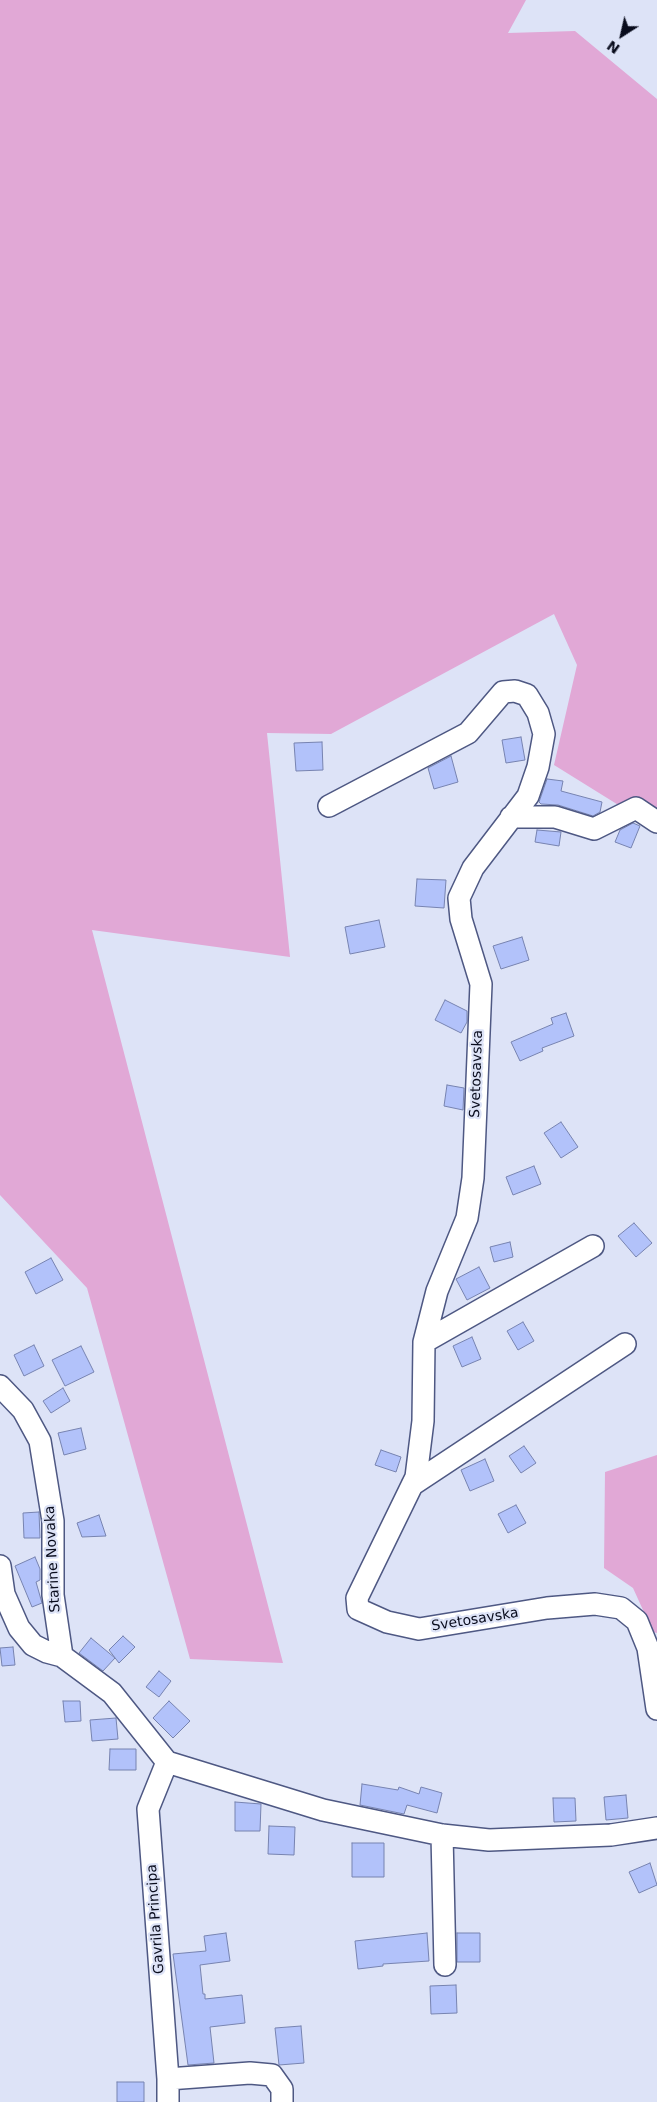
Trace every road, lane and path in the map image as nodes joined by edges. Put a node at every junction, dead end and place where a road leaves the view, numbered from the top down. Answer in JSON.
{"nodes":[{"id":1,"x":329,"y":806,"type":"dead end"},
{"id":2,"x":511,"y":817,"type":"junction"},
{"id":3,"x":657,"y":822,"type":"edge"},
{"id":4,"x":593,"y":1246,"type":"dead end"},
{"id":5,"x":424,"y":1342,"type":"junction"},
{"id":6,"x":625,"y":1344,"type":"dead end"},
{"id":7,"x":0,"y":1386,"type":"edge"},
{"id":8,"x":412,"y":1485,"type":"junction"},
{"id":9,"x":0,"y":1566,"type":"edge"},
{"id":10,"x":62,"y":1656,"type":"junction"},
{"id":11,"x":657,"y":1709,"type":"edge"},
{"id":12,"x":167,"y":1762,"type":"junction"},
{"id":13,"x":657,"y":1828,"type":"edge"},
{"id":14,"x":442,"y":1836,"type":"junction"},
{"id":15,"x":445,"y":1965,"type":"dead end"},
{"id":16,"x":168,"y":2079,"type":"junction"},
{"id":17,"x":168,"y":2102,"type":"edge"},
{"id":18,"x":282,"y":2102,"type":"edge"}],
"edges":[{"from":1,"to":2,"type":"street","name":"Svetosavska"},
{"from":2,"to":3,"type":"street"},
{"from":2,"to":5,"type":"street","name":"Svetosavska"},
{"from":4,"to":5,"type":"street"},
{"from":5,"to":8,"type":"street","name":"Svetosavska"},
{"from":6,"to":8,"type":"street"},
{"from":7,"to":10,"type":"street","name":"Starine Novaka"},
{"from":8,"to":11,"type":"street","name":"Svetosavska"},
{"from":9,"to":10,"type":"street"},
{"from":10,"to":12,"type":"street"},
{"from":12,"to":14,"type":"street"},
{"from":12,"to":16,"type":"street","name":"Gavrila Principa"},
{"from":13,"to":14,"type":"street"},
{"from":14,"to":15,"type":"street"},
{"from":16,"to":17,"type":"street","name":"Gavrila Principa"},
{"from":16,"to":18,"type":"street"}]}
